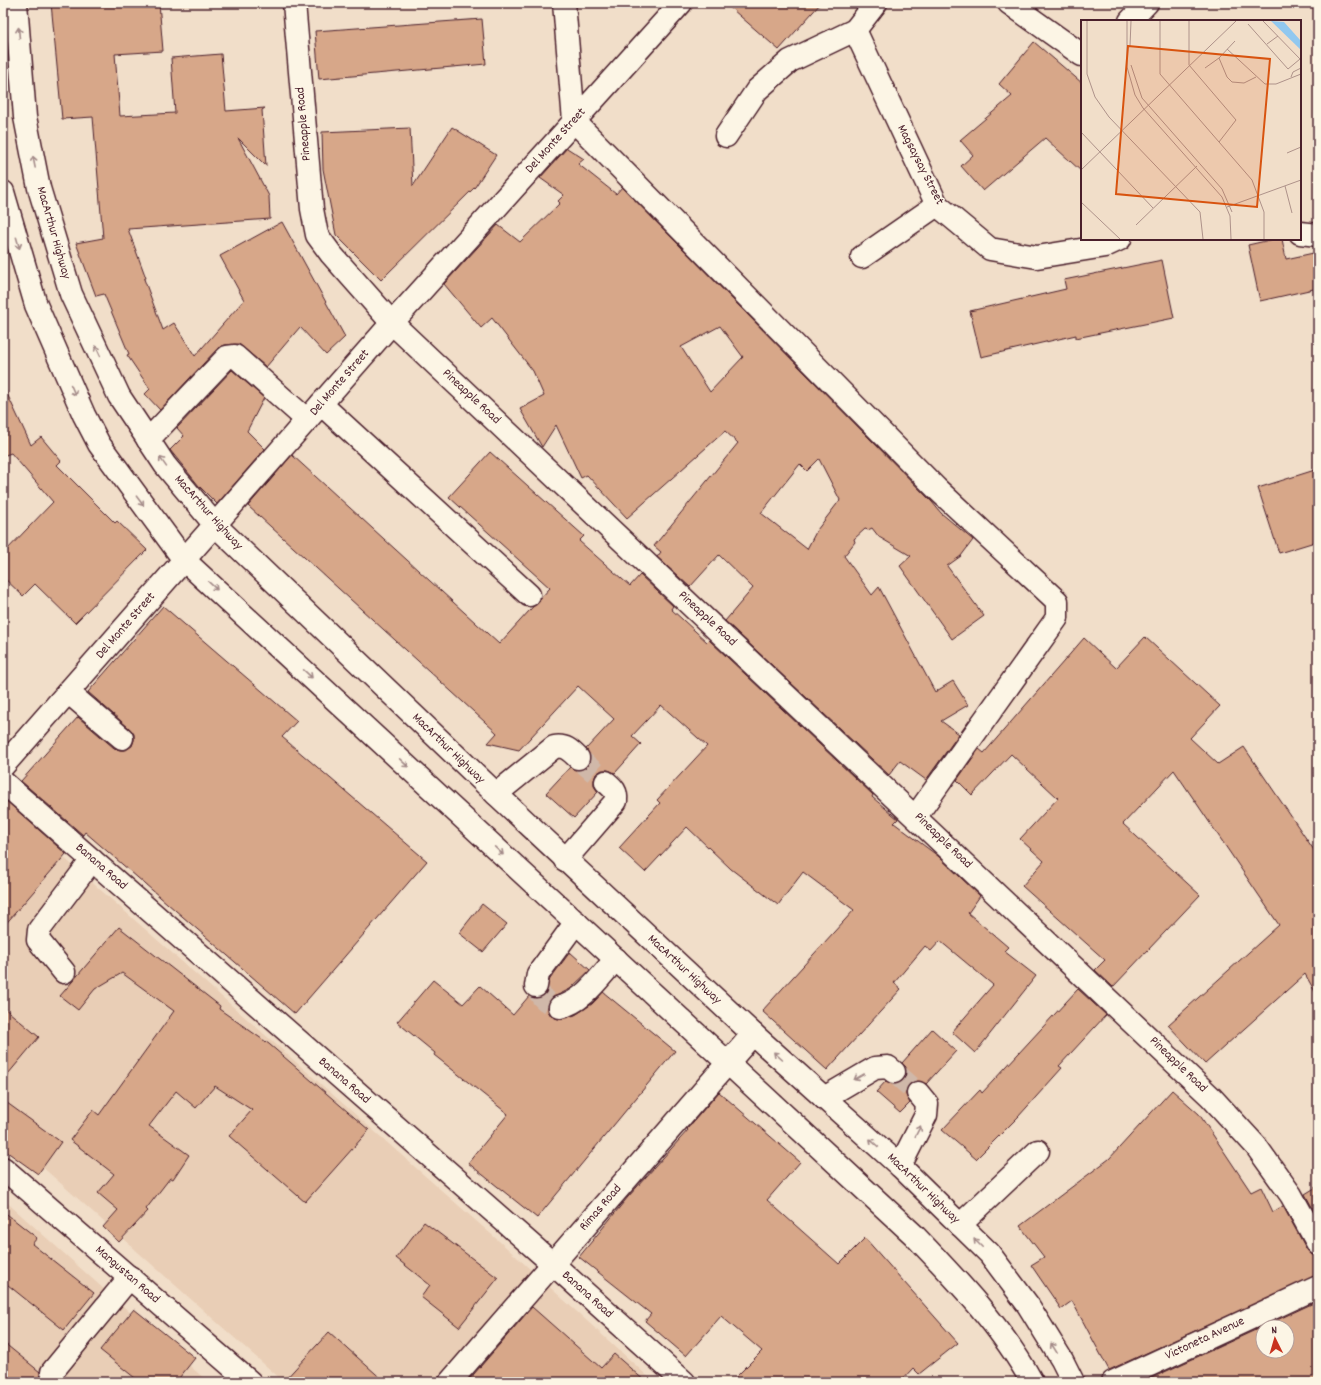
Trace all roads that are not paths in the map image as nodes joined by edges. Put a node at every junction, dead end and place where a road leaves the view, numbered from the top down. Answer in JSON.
{"nodes":[{"id":1,"x":16,"y":3,"type":"edge"},
{"id":2,"x":294,"y":3,"type":"edge"},
{"id":3,"x":564,"y":3,"type":"edge"},
{"id":4,"x":681,"y":3,"type":"edge"},
{"id":5,"x":876,"y":3,"type":"edge"},
{"id":6,"x":1009,"y":3,"type":"edge"},
{"id":7,"x":1147,"y":3,"type":"edge"},
{"id":8,"x":1131,"y":20,"type":"edge"},
{"id":9,"x":854,"y":30,"type":"junction"},
{"id":10,"x":1081,"y":54,"type":"edge"},
{"id":11,"x":574,"y":121,"type":"junction"},
{"id":12,"x":726,"y":136,"type":"dead end"},
{"id":13,"x":3,"y":192,"type":"edge"},
{"id":14,"x":937,"y":205,"type":"junction"},
{"id":15,"x":1301,"y":233,"type":"edge"},
{"id":16,"x":1318,"y":235,"type":"edge"},
{"id":17,"x":1118,"y":240,"type":"edge"},
{"id":18,"x":862,"y":257,"type":"dead end"},
{"id":19,"x":392,"y":323,"type":"junction"},
{"id":20,"x":321,"y":404,"type":"junction"},
{"id":21,"x":307,"y":420,"type":"junction"},
{"id":22,"x":148,"y":440,"type":"junction"},
{"id":23,"x":215,"y":525,"type":"junction"},
{"id":24,"x":184,"y":560,"type":"junction"},
{"id":25,"x":529,"y":596,"type":"dead end"},
{"id":26,"x":68,"y":692,"type":"junction"},
{"id":27,"x":122,"y":738,"type":"dead end"},
{"id":28,"x":578,"y":758,"type":"tunnel mouth"},
{"id":29,"x":3,"y":766,"type":"edge"},
{"id":30,"x":3,"y":782,"type":"edge"},
{"id":31,"x":606,"y":782,"type":"tunnel mouth"},
{"id":32,"x":496,"y":794,"type":"junction"},
{"id":33,"x":916,"y":816,"type":"junction"},
{"id":34,"x":92,"y":860,"type":"junction"},
{"id":35,"x":565,"y":860,"type":"junction"},
{"id":36,"x":576,"y":922,"type":"junction"},
{"id":37,"x":616,"y":959,"type":"junction"},
{"id":38,"x":64,"y":972,"type":"dead end"},
{"id":39,"x":536,"y":986,"type":"dead end"},
{"id":40,"x":560,"y":1007,"type":"dead end"},
{"id":41,"x":753,"y":1034,"type":"junction"},
{"id":42,"x":728,"y":1063,"type":"junction"},
{"id":43,"x":894,"y":1072,"type":"tunnel mouth"},
{"id":44,"x":918,"y":1093,"type":"tunnel mouth"},
{"id":45,"x":824,"y":1098,"type":"junction"},
{"id":46,"x":1038,"y":1151,"type":"dead end"},
{"id":47,"x":900,"y":1166,"type":"junction"},
{"id":48,"x":3,"y":1168,"type":"edge"},
{"id":49,"x":960,"y":1225,"type":"junction"},
{"id":50,"x":1318,"y":1244,"type":"edge"},
{"id":51,"x":553,"y":1264,"type":"junction"},
{"id":52,"x":130,"y":1278,"type":"junction"},
{"id":53,"x":1318,"y":1286,"type":"edge"},
{"id":54,"x":52,"y":1372,"type":"dead end"},
{"id":55,"x":250,"y":1382,"type":"edge"},
{"id":56,"x":450,"y":1382,"type":"edge"},
{"id":57,"x":684,"y":1382,"type":"edge"},
{"id":58,"x":1032,"y":1382,"type":"edge"},
{"id":59,"x":1073,"y":1382,"type":"edge"},
{"id":60,"x":1113,"y":1382,"type":"edge"}],
"edges":[{"from":22,"to":1,"type":"main road","name":"MacArthur Highway","one_way":true},
{"from":2,"to":19,"type":"main road","name":"Pineapple Road"},
{"from":3,"to":11,"type":"main road"},
{"from":4,"to":11,"type":"main road","name":"Del Monte Street"},
{"from":5,"to":9,"type":"main road"},
{"from":6,"to":10,"type":"main road"},
{"from":7,"to":8,"type":"main road"},
{"from":9,"to":12,"type":"main road"},
{"from":9,"to":14,"type":"main road","name":"Magsaysay Street"},
{"from":11,"to":19,"type":"main road","name":"Del Monte Street"},
{"from":11,"to":33,"type":"main road"},
{"from":13,"to":24,"type":"main road","one_way":true},
{"from":14,"to":17,"type":"main road","name":"Magsaysay Street"},
{"from":14,"to":18,"type":"main road"},
{"from":15,"to":16,"type":"main road"},
{"from":19,"to":20,"type":"main road","name":"Del Monte Street"},
{"from":19,"to":33,"type":"main road","name":"Pineapple Road"},
{"from":20,"to":21,"type":"main road","name":"Del Monte Street"},
{"from":20,"to":25,"type":"main road"},
{"from":21,"to":22,"type":"main road"},
{"from":21,"to":23,"type":"main road","name":"Del Monte Street"},
{"from":23,"to":22,"type":"main road","name":"MacArthur Highway","one_way":true},
{"from":23,"to":24,"type":"main road","name":"Del Monte Street"},
{"from":23,"to":32,"type":"main road","name":"MacArthur Highway"},
{"from":24,"to":26,"type":"main road","name":"Del Monte Street"},
{"from":24,"to":36,"type":"main road","one_way":true},
{"from":26,"to":27,"type":"main road"},
{"from":26,"to":29,"type":"main road","name":"Del Monte Street"},
{"from":28,"to":32,"type":"main road"},
{"from":30,"to":34,"type":"main road","name":"Banana Road"},
{"from":31,"to":35,"type":"main road"},
{"from":32,"to":35,"type":"main road","name":"MacArthur Highway"},
{"from":33,"to":50,"type":"main road","name":"Pineapple Road"},
{"from":34,"to":38,"type":"main road"},
{"from":34,"to":51,"type":"main road","name":"Banana Road"},
{"from":35,"to":41,"type":"main road","name":"MacArthur Highway"},
{"from":36,"to":37,"type":"main road"},
{"from":36,"to":39,"type":"main road"},
{"from":37,"to":40,"type":"main road"},
{"from":37,"to":42,"type":"main road"},
{"from":41,"to":42,"type":"main road","name":"Rimas Road"},
{"from":45,"to":41,"type":"main road","name":"MacArthur Highway","one_way":true},
{"from":42,"to":51,"type":"main road","name":"Rimas Road"},
{"from":42,"to":58,"type":"main road"},
{"from":43,"to":45,"type":"main road","one_way":true},
{"from":47,"to":44,"type":"main road","one_way":true},
{"from":47,"to":45,"type":"main road","name":"MacArthur Highway","one_way":true},
{"from":46,"to":49,"type":"main road"},
{"from":47,"to":49,"type":"main road","name":"MacArthur Highway"},
{"from":48,"to":52,"type":"main road","name":"Mangustan Road"},
{"from":59,"to":49,"type":"main road","name":"MacArthur Highway","one_way":true},
{"from":51,"to":56,"type":"main road","name":"Rimas Road"},
{"from":51,"to":57,"type":"main road","name":"Banana Road"},
{"from":52,"to":54,"type":"main road"},
{"from":52,"to":55,"type":"main road","name":"Mangustan Road"},
{"from":53,"to":60,"type":"main road","name":"Victoneta Avenue"}]}
